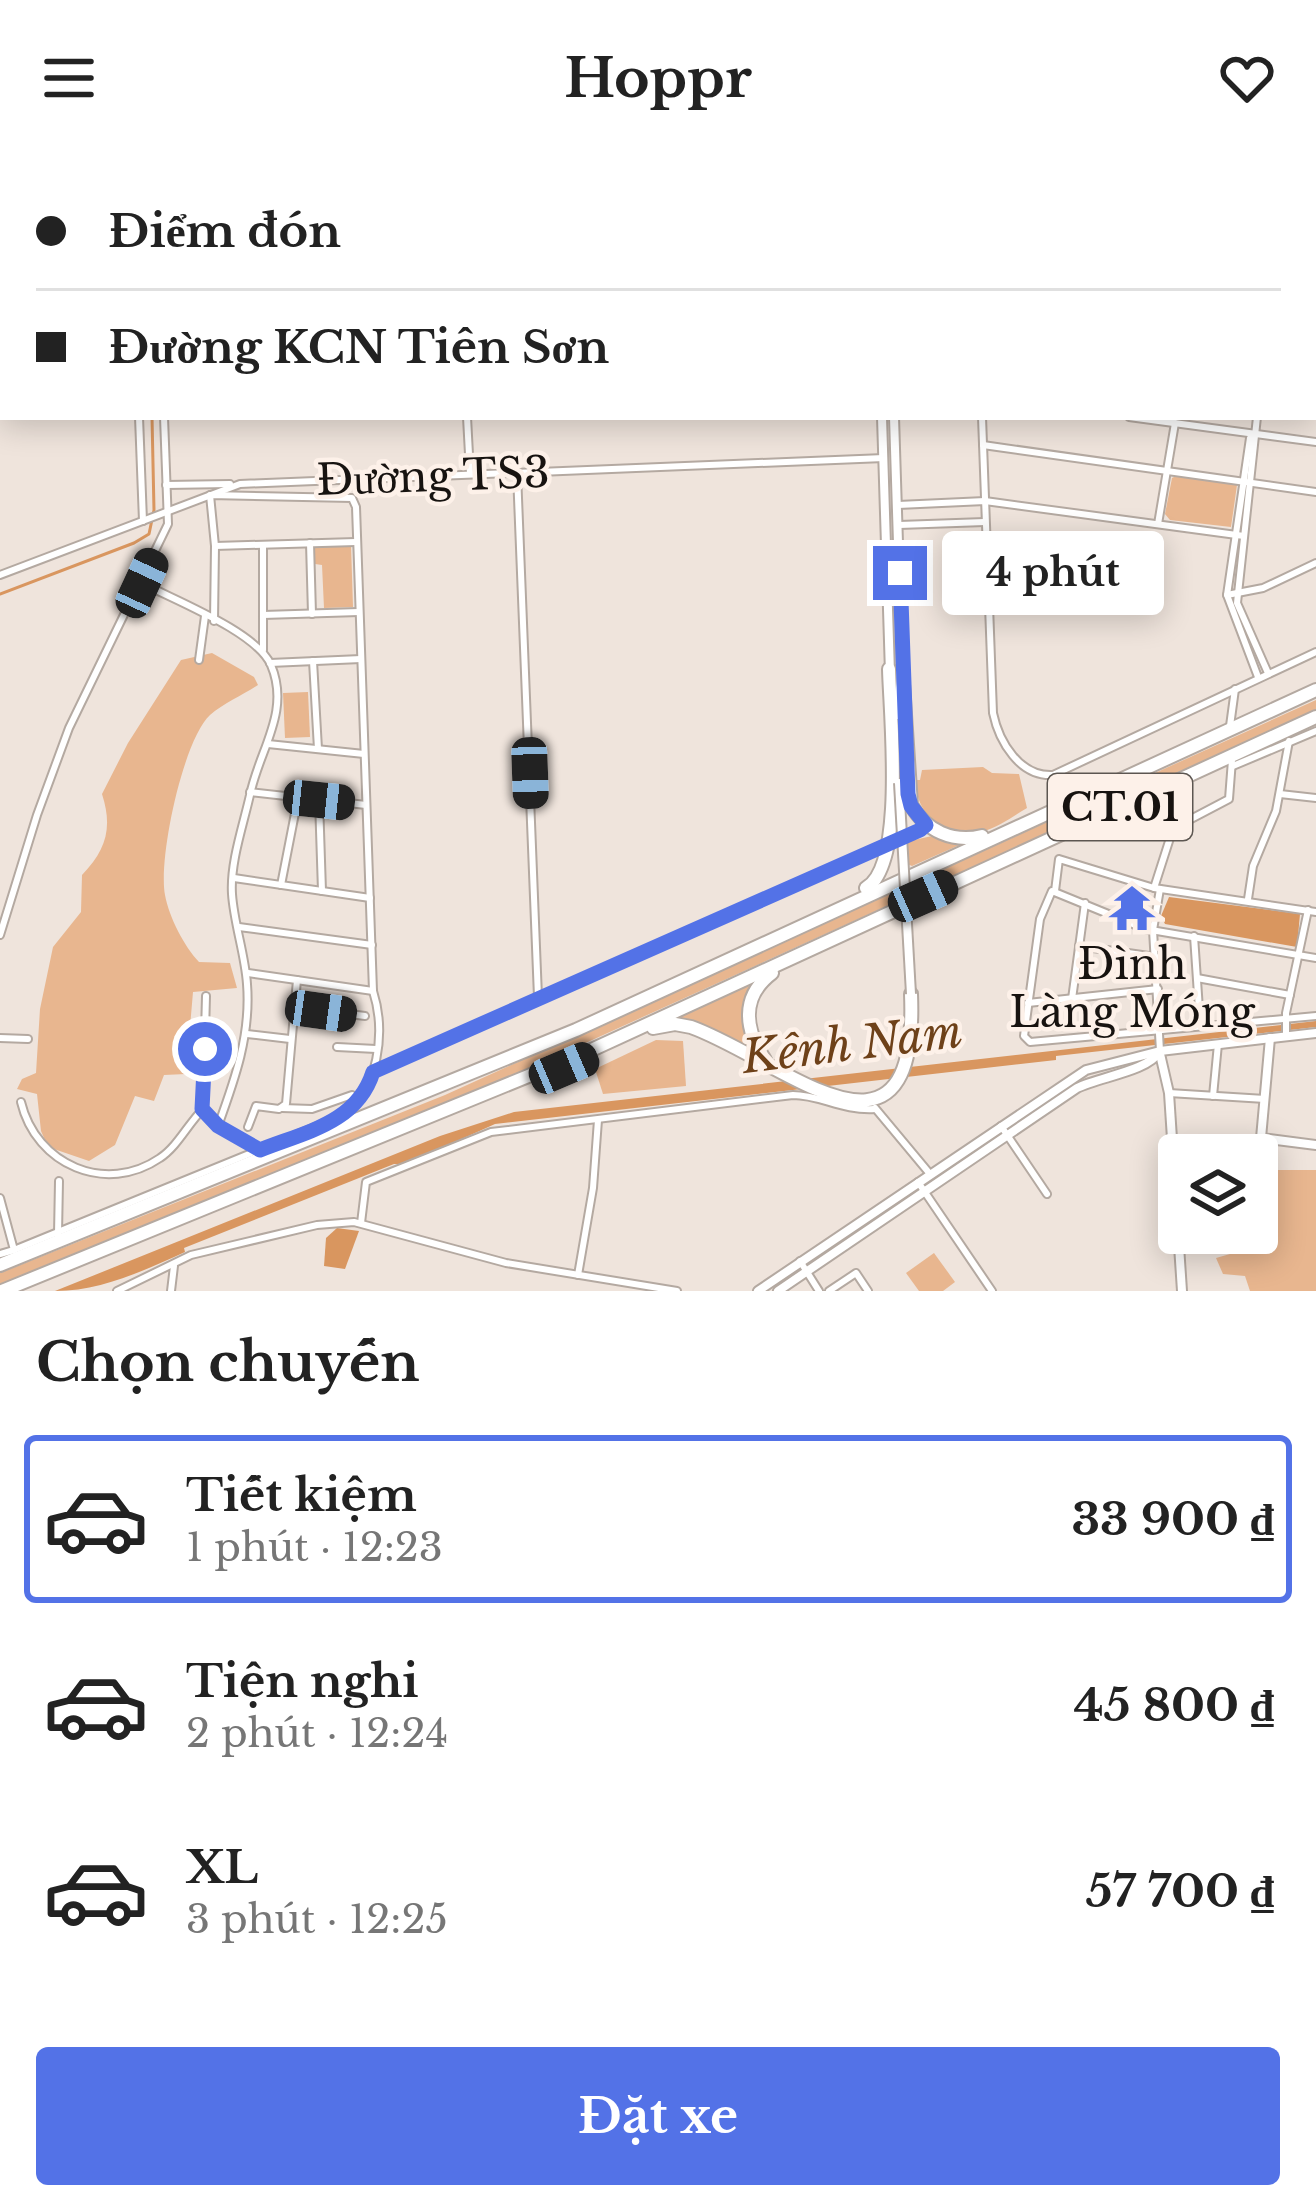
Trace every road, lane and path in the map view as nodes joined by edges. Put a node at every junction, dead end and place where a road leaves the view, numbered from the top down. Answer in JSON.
{"nodes":[{"id":1,"x":140,"y":420,"type":"edge"},
{"id":2,"x":164,"y":420,"type":"edge"},
{"id":3,"x":467,"y":420,"type":"edge"},
{"id":4,"x":882,"y":420,"type":"edge"},
{"id":5,"x":894,"y":420,"type":"edge"},
{"id":6,"x":982,"y":420,"type":"edge"},
{"id":7,"x":1152,"y":420,"type":"edge"},
{"id":8,"x":1257,"y":420,"type":"edge"},
{"id":9,"x":1175,"y":423,"type":"junction"},
{"id":10,"x":1255,"y":433,"type":"junction"},
{"id":11,"x":1316,"y":442,"type":"edge"},
{"id":12,"x":983,"y":446,"type":"junction"},
{"id":13,"x":884,"y":458,"type":"junction"},
{"id":14,"x":896,"y":458,"type":"junction"},
{"id":15,"x":1167,"y":470,"type":"junction"},
{"id":16,"x":517,"y":472,"type":"junction"},
{"id":17,"x":470,"y":474,"type":"junction"},
{"id":18,"x":1247,"y":481,"type":"junction"},
{"id":19,"x":240,"y":484,"type":"junction"},
{"id":20,"x":166,"y":485,"type":"junction"},
{"id":21,"x":1316,"y":492,"type":"edge"},
{"id":22,"x":210,"y":495,"type":"junction"},
{"id":23,"x":985,"y":501,"type":"junction"},
{"id":24,"x":898,"y":505,"type":"junction"},
{"id":25,"x":163,"y":513,"type":"junction"},
{"id":26,"x":143,"y":520,"type":"junction"},
{"id":27,"x":986,"y":522,"type":"junction"},
{"id":28,"x":1158,"y":524,"type":"junction"},
{"id":29,"x":899,"y":525,"type":"junction"},
{"id":30,"x":1240,"y":535,"type":"junction"},
{"id":31,"x":356,"y":542,"type":"junction"},
{"id":32,"x":310,"y":543,"type":"junction"},
{"id":33,"x":262,"y":545,"type":"junction"},
{"id":34,"x":215,"y":546,"type":"junction"},
{"id":35,"x":1316,"y":563,"type":"edge"},
{"id":36,"x":0,"y":575,"type":"edge"},
{"id":37,"x":142,"y":583,"type":"junction"},
{"id":38,"x":1238,"y":594,"type":"junction"},
{"id":39,"x":1227,"y":595,"type":"junction"},
{"id":40,"x":359,"y":612,"type":"junction"},
{"id":41,"x":312,"y":614,"type":"junction"},
{"id":42,"x":263,"y":615,"type":"junction"},
{"id":43,"x":205,"y":616,"type":"junction"},
{"id":44,"x":214,"y":621,"type":"junction"},
{"id":45,"x":263,"y":650,"type":"junction"},
{"id":46,"x":1316,"y":652,"type":"edge"},
{"id":47,"x":361,"y":659,"type":"junction"},
{"id":48,"x":199,"y":660,"type":"dead end"},
{"id":49,"x":314,"y":661,"type":"junction"},
{"id":50,"x":270,"y":663,"type":"junction"},
{"id":51,"x":896,"y":669,"type":"junction"},
{"id":52,"x":1268,"y":673,"type":"junction"},
{"id":53,"x":1258,"y":676,"type":"junction"},
{"id":54,"x":1235,"y":688,"type":"junction"},
{"id":55,"x":1316,"y":690,"type":"edge"},
{"id":56,"x":1316,"y":717,"type":"edge"},
{"id":57,"x":1230,"y":728,"type":"dead end"},
{"id":58,"x":1316,"y":730,"type":"edge"},
{"id":59,"x":1289,"y":741,"type":"junction"},
{"id":60,"x":268,"y":744,"type":"junction"},
{"id":61,"x":318,"y":749,"type":"junction"},
{"id":62,"x":364,"y":754,"type":"junction"},
{"id":63,"x":1144,"y":769,"type":"junction"},
{"id":64,"x":250,"y":792,"type":"junction"},
{"id":65,"x":1280,"y":794,"type":"junction"},
{"id":66,"x":298,"y":798,"type":"junction"},
{"id":67,"x":1316,"y":798,"type":"edge"},
{"id":68,"x":319,"y":800,"type":"junction"},
{"id":69,"x":366,"y":806,"type":"junction"},
{"id":70,"x":926,"y":825,"type":"junction"},
{"id":71,"x":889,"y":842,"type":"junction"},
{"id":72,"x":234,"y":878,"type":"junction"},
{"id":73,"x":281,"y":885,"type":"junction"},
{"id":74,"x":1157,"y":889,"type":"junction"},
{"id":75,"x":322,"y":891,"type":"junction"},
{"id":76,"x":1055,"y":891,"type":"junction"},
{"id":77,"x":923,"y":896,"type":"junction"},
{"id":78,"x":370,"y":898,"type":"junction"},
{"id":79,"x":1248,"y":900,"type":"junction"},
{"id":80,"x":1085,"y":904,"type":"junction"},
{"id":81,"x":1312,"y":911,"type":"edge"},
{"id":82,"x":239,"y":928,"type":"junction"},
{"id":83,"x":1154,"y":930,"type":"junction"},
{"id":84,"x":0,"y":935,"type":"edge"},
{"id":85,"x":1194,"y":936,"type":"junction"},
{"id":86,"x":372,"y":945,"type":"junction"},
{"id":87,"x":1079,"y":946,"type":"junction"},
{"id":88,"x":1299,"y":954,"type":"junction"},
{"id":89,"x":1156,"y":957,"type":"junction"},
{"id":90,"x":1316,"y":958,"type":"edge"},
{"id":91,"x":245,"y":970,"type":"junction"},
{"id":92,"x":1197,"y":978,"type":"junction"},
{"id":93,"x":297,"y":980,"type":"junction"},
{"id":94,"x":1158,"y":989,"type":"junction"},
{"id":95,"x":373,"y":991,"type":"junction"},
{"id":96,"x":911,"y":994,"type":"joint"},
{"id":97,"x":1290,"y":995,"type":"junction"},
{"id":98,"x":206,"y":996,"type":"dead end"},
{"id":99,"x":538,"y":999,"type":"junction"},
{"id":100,"x":1072,"y":999,"type":"junction"},
{"id":101,"x":1028,"y":1004,"type":"junction"},
{"id":102,"x":294,"y":1007,"type":"junction"},
{"id":103,"x":365,"y":1016,"type":"dead end"},
{"id":104,"x":1316,"y":1016,"type":"edge"},
{"id":105,"x":1285,"y":1021,"type":"junction"},
{"id":106,"x":1200,"y":1024,"type":"junction"},
{"id":107,"x":576,"y":1030,"type":"junction"},
{"id":108,"x":1159,"y":1032,"type":"junction"},
{"id":109,"x":1316,"y":1033,"type":"edge"},
{"id":110,"x":247,"y":1034,"type":"junction"},
{"id":111,"x":1286,"y":1036,"type":"junction"},
{"id":112,"x":0,"y":1038,"type":"edge"},
{"id":113,"x":1270,"y":1038,"type":"junction"},
{"id":114,"x":28,"y":1039,"type":"dead end"},
{"id":115,"x":290,"y":1040,"type":"junction"},
{"id":116,"x":1218,"y":1044,"type":"junction"},
{"id":117,"x":337,"y":1047,"type":"dead end"},
{"id":118,"x":376,"y":1049,"type":"junction"},
{"id":119,"x":1160,"y":1051,"type":"junction"},
{"id":120,"x":765,"y":1061,"type":"junction"},
{"id":121,"x":373,"y":1072,"type":"junction"},
{"id":122,"x":1169,"y":1093,"type":"junction"},
{"id":123,"x":352,"y":1095,"type":"dead end"},
{"id":124,"x":1214,"y":1096,"type":"junction"},
{"id":125,"x":1264,"y":1099,"type":"junction"},
{"id":126,"x":22,"y":1102,"type":"dead end"},
{"id":127,"x":872,"y":1104,"type":"junction"},
{"id":128,"x":462,"y":1105,"type":"junction"},
{"id":129,"x":282,"y":1108,"type":"junction"},
{"id":130,"x":202,"y":1109,"type":"junction"},
{"id":131,"x":598,"y":1120,"type":"junction"},
{"id":132,"x":218,"y":1126,"type":"junction"},
{"id":133,"x":1000,"y":1126,"type":"junction"},
{"id":134,"x":248,"y":1127,"type":"dead end"},
{"id":135,"x":1008,"y":1138,"type":"junction"},
{"id":136,"x":1316,"y":1145,"type":"edge"},
{"id":137,"x":260,"y":1150,"type":"junction"},
{"id":138,"x":930,"y":1174,"type":"junction"},
{"id":139,"x":58,"y":1180,"type":"dead end"},
{"id":140,"x":918,"y":1182,"type":"junction"},
{"id":141,"x":926,"y":1192,"type":"junction"},
{"id":142,"x":1047,"y":1194,"type":"dead end"},
{"id":143,"x":0,"y":1198,"type":"edge"},
{"id":144,"x":361,"y":1223,"type":"junction"},
{"id":145,"x":58,"y":1234,"type":"junction"},
{"id":146,"x":14,"y":1250,"type":"junction"},
{"id":147,"x":0,"y":1254,"type":"edge"},
{"id":148,"x":0,"y":1265,"type":"edge"},
{"id":149,"x":174,"y":1266,"type":"junction"},
{"id":150,"x":803,"y":1266,"type":"junction"},
{"id":151,"x":578,"y":1275,"type":"junction"},
{"id":152,"x":593,"y":1277,"type":"junction"},
{"id":153,"x":862,"y":1282,"type":"junction"},
{"id":154,"x":986,"y":1282,"type":"junction"},
{"id":155,"x":2,"y":1291,"type":"edge"},
{"id":156,"x":117,"y":1291,"type":"edge"},
{"id":157,"x":171,"y":1291,"type":"edge"},
{"id":158,"x":590,"y":1291,"type":"edge"},
{"id":159,"x":677,"y":1291,"type":"edge"},
{"id":160,"x":758,"y":1291,"type":"edge"},
{"id":161,"x":778,"y":1291,"type":"edge"},
{"id":162,"x":819,"y":1291,"type":"edge"},
{"id":163,"x":829,"y":1291,"type":"edge"},
{"id":164,"x":848,"y":1291,"type":"edge"},
{"id":165,"x":868,"y":1291,"type":"edge"},
{"id":166,"x":973,"y":1291,"type":"edge"},
{"id":167,"x":992,"y":1291,"type":"edge"},
{"id":168,"x":1182,"y":1291,"type":"edge"}],
"edges":[{"from":1,"to":26,"type":"street"},
{"from":2,"to":20,"type":"street"},
{"from":3,"to":17,"type":"street"},
{"from":4,"to":13,"type":"main road"},
{"from":5,"to":14,"type":"main road"},
{"from":6,"to":12,"type":"street"},
{"from":7,"to":9,"type":"street"},
{"from":8,"to":10,"type":"street"},
{"from":9,"to":10,"type":"street"},
{"from":9,"to":15,"type":"street"},
{"from":10,"to":11,"type":"street"},
{"from":10,"to":18,"type":"street"},
{"from":12,"to":15,"type":"street"},
{"from":12,"to":23,"type":"street"},
{"from":13,"to":14,"type":"main road"},
{"from":13,"to":16,"type":"street","name":"Đường TS3"},
{"from":13,"to":51,"type":"main road"},
{"from":14,"to":24,"type":"main road"},
{"from":15,"to":18,"type":"street"},
{"from":15,"to":28,"type":"street"},
{"from":16,"to":17,"type":"street","name":"Đường TS3"},
{"from":16,"to":99,"type":"street"},
{"from":17,"to":19,"type":"street","name":"Đường TS3"},
{"from":18,"to":21,"type":"street"},
{"from":18,"to":30,"type":"street"},
{"from":19,"to":20,"type":"street"},
{"from":19,"to":22,"type":"street","name":"Đường TS3"},
{"from":20,"to":25,"type":"street"},
{"from":22,"to":25,"type":"street","name":"Đường TS3"},
{"from":22,"to":31,"type":"street"},
{"from":22,"to":34,"type":"street"},
{"from":23,"to":24,"type":"street"},
{"from":23,"to":27,"type":"street"},
{"from":23,"to":28,"type":"street"},
{"from":24,"to":29,"type":"main road"},
{"from":25,"to":26,"type":"street","name":"Đường TS3"},
{"from":25,"to":37,"type":"street"},
{"from":26,"to":36,"type":"street","name":"Đường TS3"},
{"from":27,"to":29,"type":"street"},
{"from":27,"to":54,"type":"street"},
{"from":28,"to":30,"type":"street"},
{"from":29,"to":51,"type":"main road"},
{"from":30,"to":38,"type":"street"},
{"from":30,"to":39,"type":"street"},
{"from":31,"to":32,"type":"street"},
{"from":31,"to":40,"type":"street"},
{"from":32,"to":33,"type":"street"},
{"from":32,"to":41,"type":"street"},
{"from":33,"to":34,"type":"street"},
{"from":33,"to":42,"type":"street"},
{"from":34,"to":44,"type":"street"},
{"from":35,"to":38,"type":"street"},
{"from":37,"to":43,"type":"street"},
{"from":37,"to":84,"type":"street"},
{"from":38,"to":39,"type":"street"},
{"from":38,"to":52,"type":"street"},
{"from":39,"to":53,"type":"street"},
{"from":40,"to":41,"type":"street"},
{"from":40,"to":47,"type":"street"},
{"from":41,"to":42,"type":"street"},
{"from":42,"to":45,"type":"street"},
{"from":43,"to":44,"type":"street"},
{"from":43,"to":48,"type":"street"},
{"from":44,"to":45,"type":"street"},
{"from":45,"to":50,"type":"street"},
{"from":46,"to":52,"type":"street"},
{"from":47,"to":49,"type":"street"},
{"from":47,"to":62,"type":"street"},
{"from":49,"to":50,"type":"street"},
{"from":49,"to":61,"type":"street"},
{"from":50,"to":60,"type":"street"},
{"from":51,"to":70,"type":"highway"},
{"from":51,"to":71,"type":"highway"},
{"from":51,"to":96,"type":"main road","bridge":true},
{"from":52,"to":53,"type":"street"},
{"from":53,"to":54,"type":"street"},
{"from":54,"to":57,"type":"street"},
{"from":55,"to":63,"type":"highway","number":"CT.01"},
{"from":56,"to":77,"type":"highway","number":"CT.01"},
{"from":58,"to":59,"type":"street"},
{"from":59,"to":65,"type":"street"},
{"from":59,"to":74,"type":"street"},
{"from":60,"to":61,"type":"street"},
{"from":60,"to":64,"type":"street"},
{"from":61,"to":62,"type":"street"},
{"from":62,"to":69,"type":"street"},
{"from":63,"to":70,"type":"highway"},
{"from":63,"to":107,"type":"highway","number":"CT.01"},
{"from":64,"to":66,"type":"street"},
{"from":64,"to":72,"type":"street"},
{"from":65,"to":67,"type":"street"},
{"from":65,"to":79,"type":"street"},
{"from":66,"to":68,"type":"street"},
{"from":66,"to":73,"type":"street"},
{"from":68,"to":69,"type":"street"},
{"from":68,"to":75,"type":"street"},
{"from":69,"to":78,"type":"street"},
{"from":70,"to":71,"type":"street"},
{"from":71,"to":99,"type":"street"},
{"from":71,"to":107,"type":"highway"},
{"from":72,"to":73,"type":"street"},
{"from":72,"to":82,"type":"street"},
{"from":73,"to":75,"type":"street"},
{"from":74,"to":76,"type":"street"},
{"from":74,"to":79,"type":"street"},
{"from":74,"to":83,"type":"street"},
{"from":75,"to":78,"type":"street"},
{"from":76,"to":80,"type":"street"},
{"from":76,"to":101,"type":"street"},
{"from":77,"to":120,"type":"highway"},
{"from":77,"to":128,"type":"highway","number":"CT.01"},
{"from":78,"to":86,"type":"street"},
{"from":79,"to":81,"type":"street"},
{"from":80,"to":83,"type":"street"},
{"from":80,"to":87,"type":"street"},
{"from":81,"to":88,"type":"street"},
{"from":82,"to":86,"type":"street"},
{"from":82,"to":91,"type":"street"},
{"from":83,"to":85,"type":"street"},
{"from":83,"to":89,"type":"street"},
{"from":85,"to":88,"type":"street"},
{"from":85,"to":92,"type":"street"},
{"from":86,"to":95,"type":"street"},
{"from":87,"to":89,"type":"street"},
{"from":87,"to":100,"type":"street"},
{"from":88,"to":90,"type":"street"},
{"from":88,"to":97,"type":"street"},
{"from":89,"to":94,"type":"street"},
{"from":91,"to":93,"type":"street"},
{"from":91,"to":110,"type":"street"},
{"from":92,"to":97,"type":"street"},
{"from":92,"to":106,"type":"street"},
{"from":93,"to":95,"type":"street"},
{"from":93,"to":102,"type":"street"},
{"from":94,"to":100,"type":"street"},
{"from":94,"to":108,"type":"street"},
{"from":95,"to":118,"type":"street"},
{"from":96,"to":127,"type":"highway"},
{"from":97,"to":105,"type":"street"},
{"from":98,"to":130,"type":"street"},
{"from":99,"to":121,"type":"street"},
{"from":100,"to":101,"type":"street"},
{"from":101,"to":108,"type":"street"},
{"from":102,"to":103,"type":"street"},
{"from":102,"to":115,"type":"street"},
{"from":104,"to":105,"type":"street"},
{"from":105,"to":106,"type":"street"},
{"from":105,"to":111,"type":"street"},
{"from":106,"to":108,"type":"street"},
{"from":107,"to":148,"type":"highway","number":"CT.01"},
{"from":108,"to":119,"type":"street"},
{"from":109,"to":111,"type":"main road"},
{"from":110,"to":115,"type":"street"},
{"from":110,"to":132,"type":"street"},
{"from":111,"to":113,"type":"main road"},
{"from":112,"to":114,"type":"street"},
{"from":113,"to":116,"type":"main road"},
{"from":113,"to":125,"type":"main road"},
{"from":115,"to":129,"type":"street"},
{"from":116,"to":119,"type":"main road"},
{"from":116,"to":124,"type":"street"},
{"from":117,"to":118,"type":"street"},
{"from":118,"to":121,"type":"street"},
{"from":119,"to":122,"type":"main road"},
{"from":119,"to":133,"type":"main road"},
{"from":119,"to":135,"type":"main road"},
{"from":120,"to":127,"type":"highway"},
{"from":120,"to":128,"type":"highway"},
{"from":121,"to":137,"type":"street"},
{"from":122,"to":124,"type":"street"},
{"from":122,"to":168,"type":"main road"},
{"from":123,"to":129,"type":"street"},
{"from":124,"to":125,"type":"street"},
{"from":125,"to":136,"type":"main road"},
{"from":126,"to":130,"type":"street"},
{"from":127,"to":131,"type":"street"},
{"from":127,"to":138,"type":"street"},
{"from":128,"to":155,"type":"highway","number":"CT.01"},
{"from":129,"to":134,"type":"street"},
{"from":130,"to":132,"type":"street"},
{"from":131,"to":144,"type":"street"},
{"from":131,"to":151,"type":"street"},
{"from":132,"to":137,"type":"street"},
{"from":133,"to":135,"type":"street"},
{"from":133,"to":138,"type":"main road"},
{"from":135,"to":141,"type":"main road"},
{"from":135,"to":142,"type":"street"},
{"from":137,"to":145,"type":"street"},
{"from":138,"to":140,"type":"main road"},
{"from":139,"to":145,"type":"street"},
{"from":140,"to":141,"type":"street"},
{"from":140,"to":150,"type":"main road"},
{"from":141,"to":150,"type":"main road"},
{"from":141,"to":154,"type":"street"},
{"from":143,"to":146,"type":"street"},
{"from":144,"to":149,"type":"street"},
{"from":144,"to":151,"type":"street"},
{"from":145,"to":146,"type":"street"},
{"from":146,"to":147,"type":"street"},
{"from":149,"to":156,"type":"street"},
{"from":149,"to":157,"type":"street"},
{"from":150,"to":160,"type":"main road"},
{"from":150,"to":161,"type":"main road"},
{"from":150,"to":162,"type":"street"},
{"from":151,"to":152,"type":"street"},
{"from":152,"to":158,"type":"street"},
{"from":152,"to":159,"type":"street"},
{"from":153,"to":163,"type":"street"},
{"from":153,"to":164,"type":"street"},
{"from":153,"to":165,"type":"street"},
{"from":154,"to":166,"type":"street"},
{"from":154,"to":167,"type":"street"}]}
